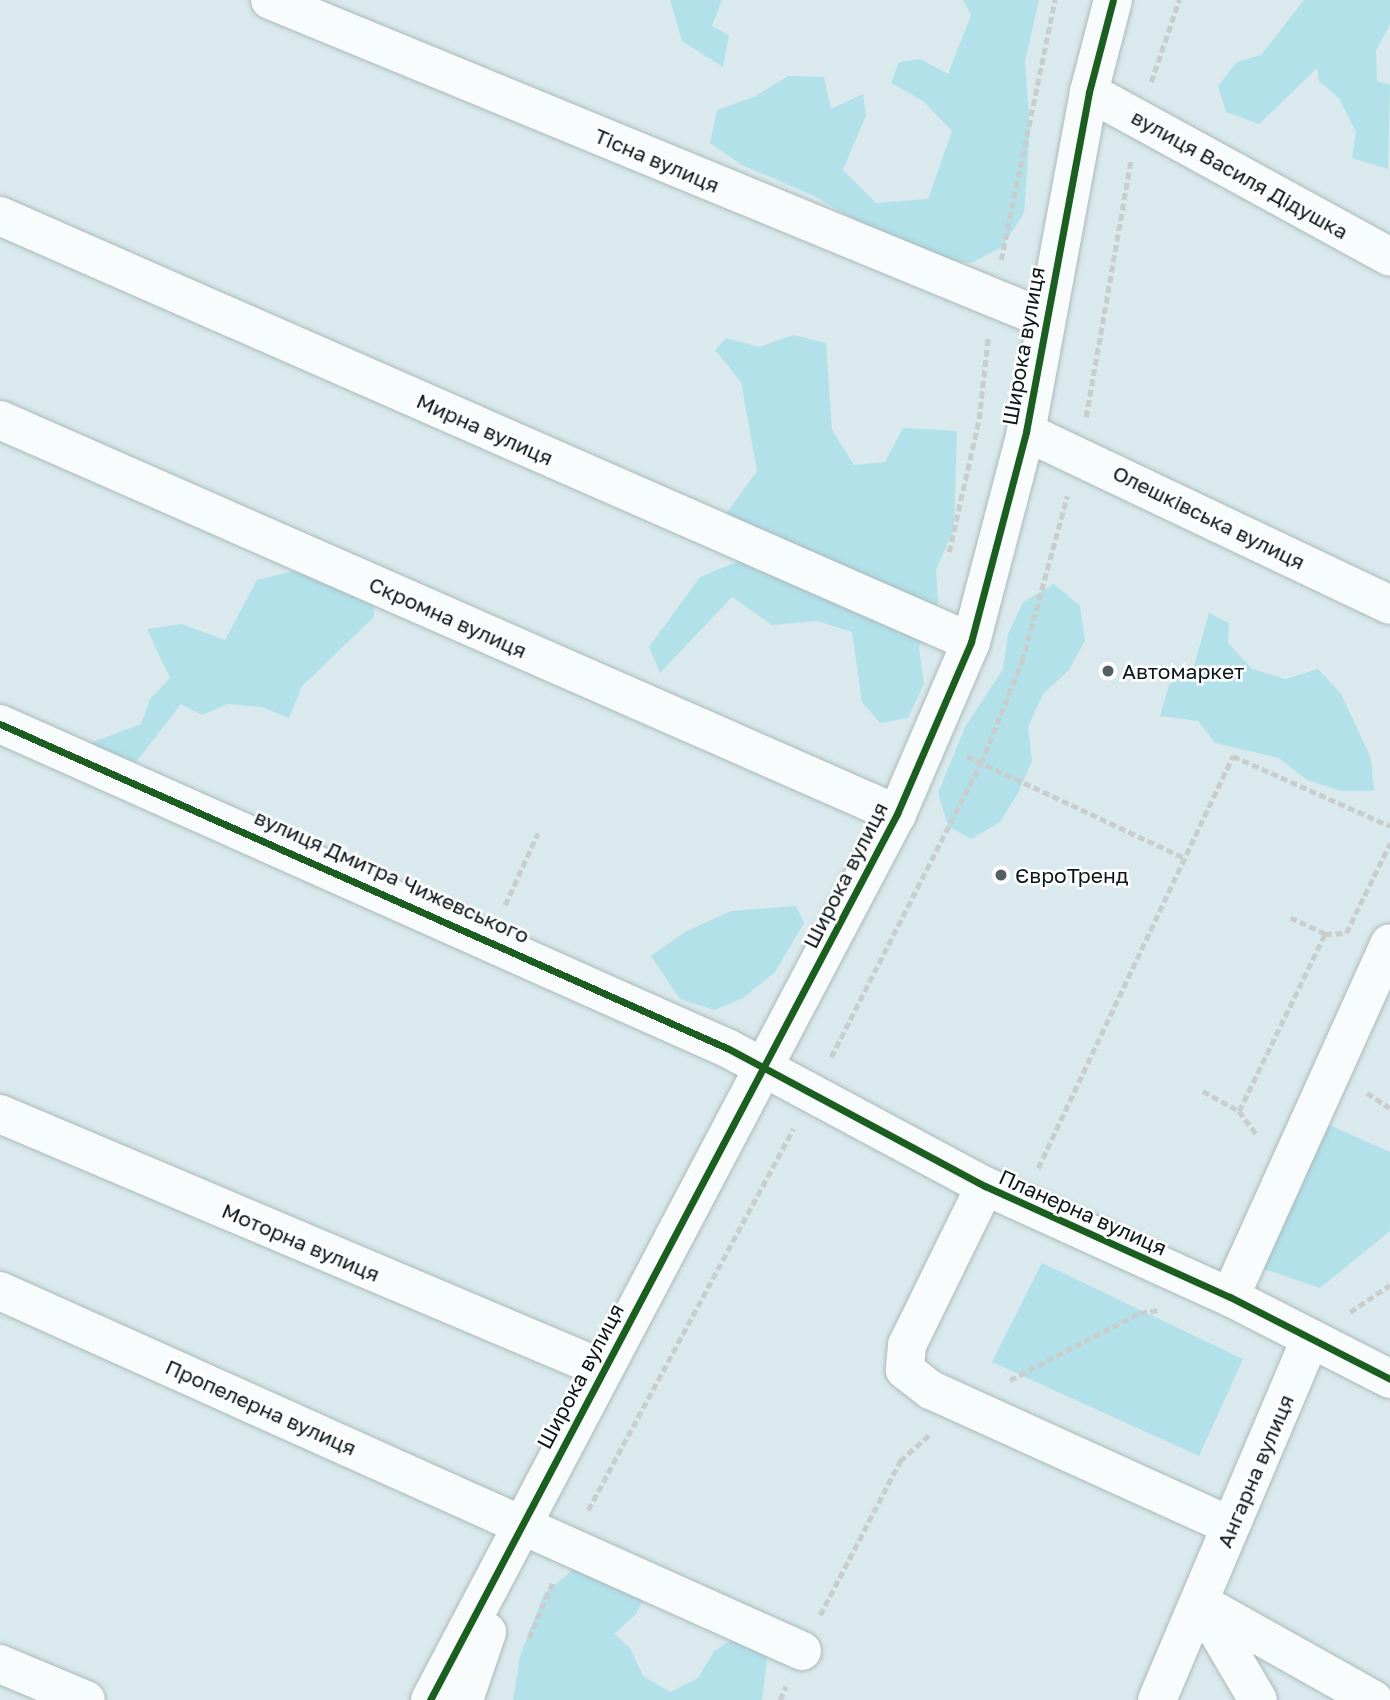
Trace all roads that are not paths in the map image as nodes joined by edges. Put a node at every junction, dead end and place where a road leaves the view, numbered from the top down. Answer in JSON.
{"nodes":[{"id":1,"x":271,"y":0,"type":"edge"},
{"id":2,"x":1113,"y":0,"type":"edge"},
{"id":3,"x":1088,"y":92,"type":"junction"},
{"id":4,"x":0,"y":216,"type":"edge"},
{"id":5,"x":1390,"y":257,"type":"edge"},
{"id":6,"x":1045,"y":319,"type":"junction"},
{"id":7,"x":0,"y":420,"type":"edge"},
{"id":8,"x":1026,"y":432,"type":"junction"},
{"id":9,"x":1390,"y":605,"type":"edge"},
{"id":10,"x":971,"y":642,"type":"junction"},
{"id":11,"x":0,"y":724,"type":"edge"},
{"id":12,"x":897,"y":814,"type":"junction"},
{"id":13,"x":1390,"y":943,"type":"edge"},
{"id":14,"x":766,"y":1068,"type":"junction"},
{"id":15,"x":0,"y":1114,"type":"edge"},
{"id":16,"x":985,"y":1186,"type":"junction"},
{"id":17,"x":0,"y":1291,"type":"edge"},
{"id":18,"x":1230,"y":1297,"type":"junction"},
{"id":19,"x":1310,"y":1340,"type":"junction"},
{"id":20,"x":603,"y":1369,"type":"junction"},
{"id":21,"x":1390,"y":1379,"type":"edge"},
{"id":22,"x":522,"y":1524,"type":"junction"},
{"id":23,"x":1231,"y":1527,"type":"junction"},
{"id":24,"x":1201,"y":1603,"type":"junction"},
{"id":25,"x":802,"y":1651,"type":"dead end"},
{"id":26,"x":0,"y":1664,"type":"edge"},
{"id":27,"x":86,"y":1700,"type":"edge"},
{"id":28,"x":430,"y":1700,"type":"edge"},
{"id":29,"x":464,"y":1700,"type":"edge"},
{"id":30,"x":1157,"y":1700,"type":"edge"},
{"id":31,"x":1258,"y":1700,"type":"edge"},
{"id":32,"x":1374,"y":1700,"type":"edge"}],
"edges":[{"from":1,"to":6,"type":"street","name":"Тісна вулиця"},
{"from":2,"to":3,"type":"street","name":"Широка вулиця"},
{"from":3,"to":5,"type":"street","name":"вулиця Василя Дідушка"},
{"from":3,"to":6,"type":"street","name":"Широка вулиця"},
{"from":4,"to":10,"type":"street","name":"Мирна вулиця"},
{"from":6,"to":8,"type":"street","name":"Широка вулиця"},
{"from":7,"to":12,"type":"street","name":"Скромна вулиця"},
{"from":8,"to":9,"type":"street","name":"Олешківська вулиця"},
{"from":8,"to":10,"type":"street","name":"Широка вулиця"},
{"from":10,"to":12,"type":"street","name":"Широка вулиця"},
{"from":11,"to":14,"type":"street","name":"вулиця Дмитра Чижевського"},
{"from":12,"to":14,"type":"street","name":"Широка вулиця"},
{"from":13,"to":18,"type":"street"},
{"from":14,"to":16,"type":"street","name":"Планерна вулиця"},
{"from":14,"to":20,"type":"street","name":"Широка вулиця"},
{"from":15,"to":20,"type":"street","name":"Моторна вулиця"},
{"from":16,"to":18,"type":"street","name":"Планерна вулиця"},
{"from":16,"to":23,"type":"street"},
{"from":17,"to":22,"type":"street","name":"Пропелерна вулиця"},
{"from":18,"to":19,"type":"street","name":"Планерна вулиця"},
{"from":19,"to":21,"type":"street","name":"Планерна вулиця"},
{"from":19,"to":23,"type":"street","name":"Ангарна вулиця"},
{"from":20,"to":22,"type":"street","name":"Широка вулиця"},
{"from":22,"to":25,"type":"street","name":"Пропелерна вулиця"},
{"from":22,"to":28,"type":"street","name":"Широка вулиця"},
{"from":22,"to":29,"type":"street","name":"Широка вулиця"},
{"from":23,"to":24,"type":"street","name":"Ангарна вулиця"},
{"from":24,"to":30,"type":"street","name":"Ангарна вулиця"},
{"from":24,"to":31,"type":"street"},
{"from":24,"to":32,"type":"street"},
{"from":26,"to":27,"type":"street"}]}
